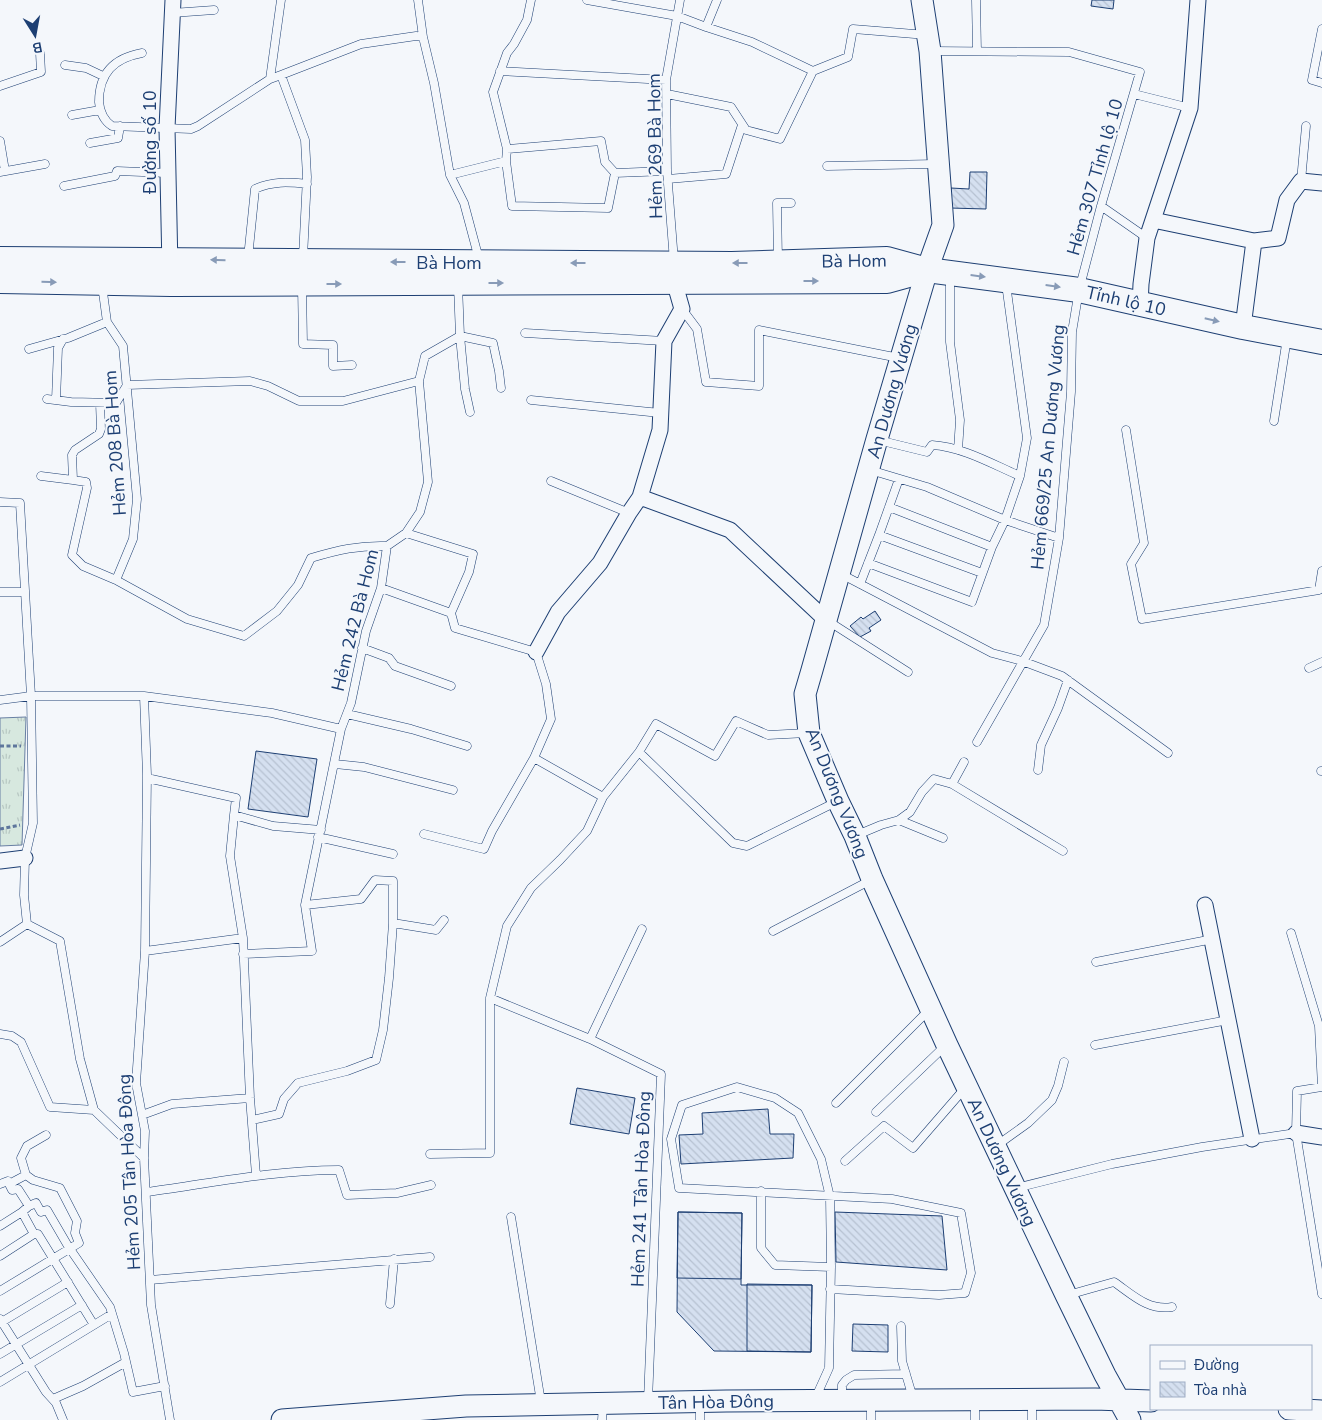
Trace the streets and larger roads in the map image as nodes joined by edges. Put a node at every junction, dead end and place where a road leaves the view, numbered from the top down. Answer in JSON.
{"nodes":[{"id":1,"x":922,"y":0,"type":"edge"},
{"id":2,"x":1198,"y":0,"type":"edge"},
{"id":3,"x":173,"y":6,"type":"edge"},
{"id":4,"x":1322,"y":183,"type":"edge"},
{"id":5,"x":1154,"y":220,"type":"junction"},
{"id":6,"x":1254,"y":241,"type":"junction"},
{"id":7,"x":0,"y":259,"type":"edge"},
{"id":8,"x":170,"y":260,"type":"junction"},
{"id":9,"x":939,"y":271,"type":"junction"},
{"id":10,"x":674,"y":272,"type":"junction"},
{"id":11,"x":302,"y":273,"type":"junction"},
{"id":12,"x":0,"y":281,"type":"edge"},
{"id":13,"x":171,"y":284,"type":"junction"},
{"id":14,"x":1140,"y":304,"type":"junction"},
{"id":15,"x":1243,"y":327,"type":"junction"},
{"id":16,"x":1322,"y":342,"type":"edge"},
{"id":17,"x":640,"y":498,"type":"junction"},
{"id":18,"x":826,"y":620,"type":"junction"},
{"id":19,"x":536,"y":652,"type":"road end"},
{"id":20,"x":25,"y":858,"type":"road end"},
{"id":21,"x":0,"y":861,"type":"edge"},
{"id":22,"x":1205,"y":905,"type":"dead end"},
{"id":23,"x":1296,"y":1132,"type":"road end"},
{"id":24,"x":1322,"y":1137,"type":"edge"},
{"id":25,"x":1252,"y":1139,"type":"road end"},
{"id":26,"x":1119,"y":1400,"type":"junction"},
{"id":27,"x":1150,"y":1401,"type":"edge"},
{"id":28,"x":871,"y":1410,"type":"edge"},
{"id":29,"x":975,"y":1410,"type":"edge"},
{"id":30,"x":1032,"y":1410,"type":"edge"},
{"id":31,"x":1306,"y":1410,"type":"edge"},
{"id":32,"x":700,"y":1411,"type":"edge"},
{"id":33,"x":1322,"y":1411,"type":"edge"},
{"id":34,"x":602,"y":1412,"type":"edge"},
{"id":35,"x":403,"y":1415,"type":"edge"},
{"id":36,"x":282,"y":1420,"type":"edge"},
{"id":37,"x":1130,"y":1420,"type":"edge"}],
"edges":[{"from":1,"to":9,"type":"main road","name":"An Dương Vương"},
{"from":2,"to":5,"type":"street"},
{"from":3,"to":8,"type":"street","name":"Đường số 10"},
{"from":4,"to":6,"type":"street"},
{"from":5,"to":6,"type":"street"},
{"from":5,"to":14,"type":"street"},
{"from":6,"to":15,"type":"street"},
{"from":7,"to":8,"type":"main road","name":"Bà Hom"},
{"from":11,"to":8,"type":"main road","name":"Bà Hom","one_way":true},
{"from":8,"to":13,"type":"street","name":"Đường số 10"},
{"from":10,"to":9,"type":"main road","name":"Bà Hom","one_way":true},
{"from":9,"to":10,"type":"main road","name":"Bà Hom","one_way":true},
{"from":9,"to":14,"type":"main road","name":"Tỉnh lộ 10","one_way":true},
{"from":9,"to":18,"type":"main road","name":"An Dương Vương"},
{"from":10,"to":11,"type":"main road","name":"Bà Hom","one_way":true},
{"from":11,"to":10,"type":"main road","name":"Bà Hom","one_way":true},
{"from":10,"to":17,"type":"street"},
{"from":11,"to":13,"type":"main road","name":"Bà Hom"},
{"from":12,"to":13,"type":"main road","name":"Bà Hom","one_way":true},
{"from":14,"to":15,"type":"main road","name":"Tỉnh lộ 10","one_way":true},
{"from":15,"to":16,"type":"main road","name":"Tỉnh lộ 10"},
{"from":17,"to":18,"type":"street"},
{"from":17,"to":19,"type":"street"},
{"from":18,"to":26,"type":"main road","name":"An Dương Vương"},
{"from":20,"to":21,"type":"street"},
{"from":22,"to":25,"type":"street"},
{"from":23,"to":24,"type":"street"},
{"from":26,"to":27,"type":"main road","name":"Tân Hòa Đông"},
{"from":26,"to":30,"type":"main road","name":"Tân Hòa Đông"},
{"from":26,"to":37,"type":"main road","name":"An Dương Vương"},
{"from":28,"to":29,"type":"main road","name":"Tân Hòa Đông"},
{"from":28,"to":32,"type":"main road","name":"Tân Hòa Đông"},
{"from":29,"to":30,"type":"main road","name":"Tân Hòa Đông"},
{"from":31,"to":33,"type":"main road"},
{"from":32,"to":34,"type":"main road","name":"Tân Hòa Đông"},
{"from":34,"to":35,"type":"main road","name":"Tân Hòa Đông"},
{"from":35,"to":36,"type":"main road","name":"Tân Hòa Đông"}]}
